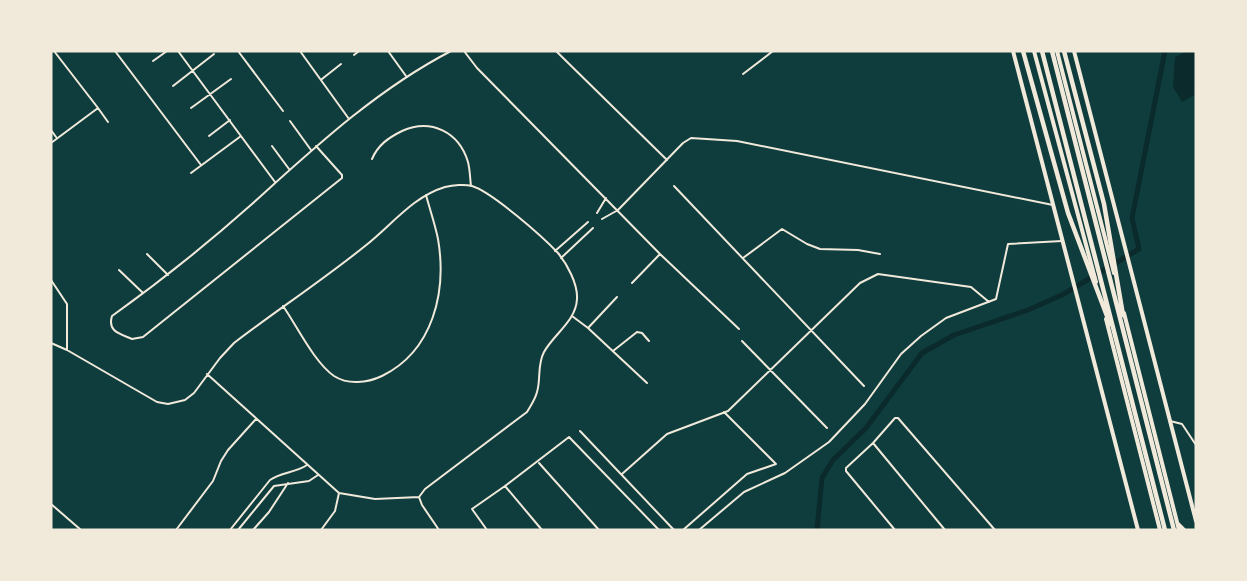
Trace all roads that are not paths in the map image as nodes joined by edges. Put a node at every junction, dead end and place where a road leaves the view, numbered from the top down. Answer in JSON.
{"nodes":[{"id":1,"x":54,"y":51,"type":"edge"},
{"id":2,"x":115,"y":51,"type":"edge"},
{"id":3,"x":167,"y":51,"type":"edge"},
{"id":4,"x":178,"y":51,"type":"edge"},
{"id":5,"x":238,"y":51,"type":"edge"},
{"id":6,"x":300,"y":51,"type":"edge"},
{"id":7,"x":359,"y":51,"type":"edge"},
{"id":8,"x":388,"y":51,"type":"edge"},
{"id":9,"x":452,"y":51,"type":"edge"},
{"id":10,"x":464,"y":51,"type":"edge"},
{"id":11,"x":555,"y":51,"type":"edge"},
{"id":12,"x":772,"y":51,"type":"edge"},
{"id":13,"x":1013,"y":51,"type":"edge"},
{"id":14,"x":1023,"y":51,"type":"edge"},
{"id":15,"x":1034,"y":51,"type":"edge"},
{"id":16,"x":1042,"y":51,"type":"edge"},
{"id":17,"x":1052,"y":51,"type":"edge"},
{"id":18,"x":1057,"y":51,"type":"edge"},
{"id":19,"x":1064,"y":51,"type":"edge"},
{"id":20,"x":1074,"y":51,"type":"edge"},
{"id":21,"x":214,"y":54,"type":"dead end"},
{"id":22,"x":354,"y":55,"type":"dead end"},
{"id":23,"x":153,"y":61,"type":"dead end"},
{"id":24,"x":341,"y":64,"type":"dead end"},
{"id":25,"x":193,"y":71,"type":"junction"},
{"id":26,"x":744,"y":74,"type":"dead end"},
{"id":27,"x":406,"y":76,"type":"junction"},
{"id":28,"x":231,"y":79,"type":"dead end"},
{"id":29,"x":321,"y":80,"type":"junction"},
{"id":30,"x":173,"y":86,"type":"dead end"},
{"id":31,"x":210,"y":94,"type":"junction"},
{"id":32,"x":98,"y":108,"type":"junction"},
{"id":33,"x":191,"y":108,"type":"dead end"},
{"id":34,"x":283,"y":111,"type":"dead end"},
{"id":35,"x":349,"y":119,"type":"junction"},
{"id":36,"x":230,"y":120,"type":"junction"},
{"id":37,"x":290,"y":121,"type":"dead end"},
{"id":38,"x":108,"y":122,"type":"dead end"},
{"id":39,"x":51,"y":130,"type":"edge"},
{"id":40,"x":209,"y":136,"type":"dead end"},
{"id":41,"x":241,"y":136,"type":"junction"},
{"id":42,"x":57,"y":138,"type":"junction"},
{"id":43,"x":51,"y":143,"type":"edge"},
{"id":44,"x":272,"y":146,"type":"dead end"},
{"id":45,"x":316,"y":146,"type":"junction"},
{"id":46,"x":311,"y":150,"type":"junction"},
{"id":47,"x":372,"y":159,"type":"dead end"},
{"id":48,"x":667,"y":160,"type":"junction"},
{"id":49,"x":201,"y":165,"type":"junction"},
{"id":50,"x":289,"y":170,"type":"junction"},
{"id":51,"x":191,"y":173,"type":"dead end"},
{"id":52,"x":275,"y":182,"type":"junction"},
{"id":53,"x":471,"y":186,"type":"junction"},
{"id":54,"x":674,"y":186,"type":"dead end"},
{"id":55,"x":426,"y":195,"type":"junction"},
{"id":56,"x":606,"y":198,"type":"junction"},
{"id":57,"x":1053,"y":205,"type":"junction"},
{"id":58,"x":618,"y":210,"type":"junction"},
{"id":59,"x":597,"y":213,"type":"dead end"},
{"id":60,"x":602,"y":219,"type":"dead end"},
{"id":61,"x":588,"y":222,"type":"dead end"},
{"id":62,"x":593,"y":228,"type":"dead end"},
{"id":63,"x":1062,"y":241,"type":"junction"},
{"id":64,"x":555,"y":251,"type":"junction"},
{"id":65,"x":147,"y":254,"type":"dead end"},
{"id":66,"x":660,"y":254,"type":"junction"},
{"id":67,"x":880,"y":254,"type":"dead end"},
{"id":68,"x":561,"y":258,"type":"junction"},
{"id":69,"x":742,"y":258,"type":"junction"},
{"id":70,"x":119,"y":270,"type":"dead end"},
{"id":71,"x":168,"y":275,"type":"junction"},
{"id":72,"x":51,"y":280,"type":"edge"},
{"id":73,"x":632,"y":283,"type":"dead end"},
{"id":74,"x":143,"y":294,"type":"junction"},
{"id":75,"x":617,"y":297,"type":"dead end"},
{"id":76,"x":989,"y":302,"type":"junction"},
{"id":77,"x":283,"y":306,"type":"junction"},
{"id":78,"x":572,"y":316,"type":"junction"},
{"id":79,"x":588,"y":328,"type":"junction"},
{"id":80,"x":739,"y":329,"type":"dead end"},
{"id":81,"x":812,"y":330,"type":"junction"},
{"id":82,"x":649,"y":341,"type":"dead end"},
{"id":83,"x":742,"y":341,"type":"dead end"},
{"id":84,"x":1127,"y":341,"type":"junction"},
{"id":85,"x":51,"y":343,"type":"edge"},
{"id":86,"x":1118,"y":343,"type":"junction"},
{"id":87,"x":68,"y":350,"type":"junction"},
{"id":88,"x":613,"y":351,"type":"junction"},
{"id":89,"x":771,"y":369,"type":"junction"},
{"id":90,"x":207,"y":375,"type":"junction"},
{"id":91,"x":647,"y":383,"type":"dead end"},
{"id":92,"x":864,"y":386,"type":"dead end"},
{"id":93,"x":724,"y":412,"type":"junction"},
{"id":94,"x":256,"y":419,"type":"junction"},
{"id":95,"x":1170,"y":422,"type":"junction"},
{"id":96,"x":827,"y":428,"type":"dead end"},
{"id":97,"x":580,"y":431,"type":"dead end"},
{"id":98,"x":873,"y":443,"type":"junction"},
{"id":99,"x":1196,"y":445,"type":"edge"},
{"id":100,"x":538,"y":462,"type":"junction"},
{"id":101,"x":307,"y":465,"type":"junction"},
{"id":102,"x":622,"y":474,"type":"junction"},
{"id":103,"x":318,"y":475,"type":"junction"},
{"id":104,"x":288,"y":483,"type":"junction"},
{"id":105,"x":505,"y":486,"type":"junction"},
{"id":106,"x":339,"y":493,"type":"junction"},
{"id":107,"x":419,"y":497,"type":"junction"},
{"id":108,"x":51,"y":504,"type":"edge"},
{"id":109,"x":1196,"y":521,"type":"edge"},
{"id":110,"x":1178,"y":523,"type":"junction"},
{"id":111,"x":241,"y":525,"type":"junction"},
{"id":112,"x":81,"y":530,"type":"edge"},
{"id":113,"x":176,"y":530,"type":"edge"},
{"id":114,"x":230,"y":530,"type":"edge"},
{"id":115,"x":238,"y":530,"type":"edge"},
{"id":116,"x":246,"y":530,"type":"edge"},
{"id":117,"x":253,"y":530,"type":"edge"},
{"id":118,"x":321,"y":530,"type":"edge"},
{"id":119,"x":439,"y":530,"type":"edge"},
{"id":120,"x":487,"y":530,"type":"edge"},
{"id":121,"x":542,"y":530,"type":"edge"},
{"id":122,"x":599,"y":530,"type":"edge"},
{"id":123,"x":660,"y":530,"type":"edge"},
{"id":124,"x":674,"y":530,"type":"edge"},
{"id":125,"x":683,"y":530,"type":"edge"},
{"id":126,"x":699,"y":530,"type":"edge"},
{"id":127,"x":895,"y":530,"type":"edge"},
{"id":128,"x":945,"y":530,"type":"edge"},
{"id":129,"x":995,"y":530,"type":"edge"},
{"id":130,"x":1138,"y":530,"type":"edge"},
{"id":131,"x":1160,"y":530,"type":"edge"},
{"id":132,"x":1165,"y":530,"type":"edge"},
{"id":133,"x":1174,"y":530,"type":"edge"},
{"id":134,"x":1179,"y":530,"type":"edge"},
{"id":135,"x":1184,"y":530,"type":"edge"}],
"edges":[{"from":1,"to":32,"type":"street"},
{"from":2,"to":49,"type":"street"},
{"from":3,"to":23,"type":"street"},
{"from":4,"to":25,"type":"street"},
{"from":5,"to":34,"type":"street"},
{"from":6,"to":29,"type":"street"},
{"from":7,"to":22,"type":"street"},
{"from":8,"to":27,"type":"street"},
{"from":9,"to":27,"type":"street"},
{"from":10,"to":56,"type":"street"},
{"from":11,"to":48,"type":"street"},
{"from":12,"to":26,"type":"street"},
{"from":13,"to":57,"type":"main road"},
{"from":14,"to":86,"type":"highway"},
{"from":15,"to":131,"type":"main road"},
{"from":16,"to":86,"type":"highway"},
{"from":17,"to":84,"type":"highway"},
{"from":18,"to":110,"type":"main road"},
{"from":19,"to":84,"type":"highway"},
{"from":20,"to":95,"type":"main road"},
{"from":21,"to":25,"type":"street"},
{"from":24,"to":29,"type":"street"},
{"from":25,"to":30,"type":"street"},
{"from":25,"to":31,"type":"street"},
{"from":27,"to":35,"type":"street"},
{"from":28,"to":31,"type":"street"},
{"from":29,"to":35,"type":"street"},
{"from":31,"to":33,"type":"street"},
{"from":31,"to":36,"type":"street"},
{"from":32,"to":38,"type":"street"},
{"from":32,"to":42,"type":"street"},
{"from":35,"to":45,"type":"street"},
{"from":36,"to":40,"type":"street"},
{"from":36,"to":41,"type":"street"},
{"from":37,"to":46,"type":"street"},
{"from":39,"to":42,"type":"street"},
{"from":41,"to":49,"type":"street"},
{"from":41,"to":52,"type":"street"},
{"from":42,"to":43,"type":"street"},
{"from":44,"to":50,"type":"street"},
{"from":45,"to":46,"type":"street"},
{"from":45,"to":74,"type":"street"},
{"from":46,"to":50,"type":"street"},
{"from":47,"to":53,"type":"street"},
{"from":48,"to":57,"type":"street"},
{"from":48,"to":58,"type":"street"},
{"from":49,"to":51,"type":"street"},
{"from":50,"to":52,"type":"street"},
{"from":52,"to":71,"type":"street"},
{"from":53,"to":55,"type":"street"},
{"from":53,"to":64,"type":"street"},
{"from":54,"to":69,"type":"street"},
{"from":55,"to":77,"type":"street"},
{"from":55,"to":77,"type":"street"},
{"from":56,"to":58,"type":"street"},
{"from":56,"to":59,"type":"street"},
{"from":57,"to":63,"type":"main road"},
{"from":58,"to":60,"type":"street"},
{"from":58,"to":66,"type":"street"},
{"from":61,"to":64,"type":"street"},
{"from":62,"to":68,"type":"street"},
{"from":63,"to":76,"type":"street"},
{"from":63,"to":130,"type":"main road"},
{"from":64,"to":68,"type":"street"},
{"from":65,"to":71,"type":"street"},
{"from":66,"to":73,"type":"street"},
{"from":66,"to":80,"type":"street"},
{"from":67,"to":69,"type":"street"},
{"from":68,"to":78,"type":"street"},
{"from":69,"to":81,"type":"street"},
{"from":70,"to":74,"type":"street"},
{"from":71,"to":74,"type":"street"},
{"from":72,"to":87,"type":"street"},
{"from":75,"to":79,"type":"street"},
{"from":76,"to":81,"type":"street"},
{"from":76,"to":126,"type":"street"},
{"from":77,"to":90,"type":"street"},
{"from":78,"to":79,"type":"street"},
{"from":78,"to":107,"type":"street"},
{"from":79,"to":88,"type":"street"},
{"from":81,"to":89,"type":"street"},
{"from":81,"to":92,"type":"street"},
{"from":82,"to":88,"type":"street"},
{"from":83,"to":89,"type":"street"},
{"from":84,"to":133,"type":"highway"},
{"from":85,"to":87,"type":"street"},
{"from":86,"to":132,"type":"highway"},
{"from":87,"to":90,"type":"street"},
{"from":88,"to":91,"type":"street"},
{"from":89,"to":93,"type":"street"},
{"from":89,"to":96,"type":"street"},
{"from":90,"to":94,"type":"street"},
{"from":93,"to":102,"type":"street"},
{"from":93,"to":125,"type":"street"},
{"from":94,"to":101,"type":"street"},
{"from":94,"to":113,"type":"street"},
{"from":95,"to":99,"type":"street"},
{"from":95,"to":109,"type":"main road"},
{"from":97,"to":102,"type":"street"},
{"from":98,"to":127,"type":"street"},
{"from":98,"to":128,"type":"street"},
{"from":98,"to":129,"type":"street"},
{"from":100,"to":105,"type":"street"},
{"from":100,"to":122,"type":"street"},
{"from":100,"to":123,"type":"street"},
{"from":101,"to":103,"type":"street"},
{"from":101,"to":114,"type":"street"},
{"from":102,"to":124,"type":"street"},
{"from":103,"to":104,"type":"street"},
{"from":103,"to":106,"type":"street"},
{"from":104,"to":111,"type":"street"},
{"from":104,"to":117,"type":"street"},
{"from":105,"to":120,"type":"street"},
{"from":105,"to":121,"type":"street"},
{"from":106,"to":107,"type":"street"},
{"from":106,"to":118,"type":"street"},
{"from":107,"to":119,"type":"street"},
{"from":108,"to":112,"type":"street"},
{"from":110,"to":134,"type":"main road"},
{"from":110,"to":135,"type":"main road"},
{"from":111,"to":115,"type":"street"},
{"from":111,"to":116,"type":"street"}]}
